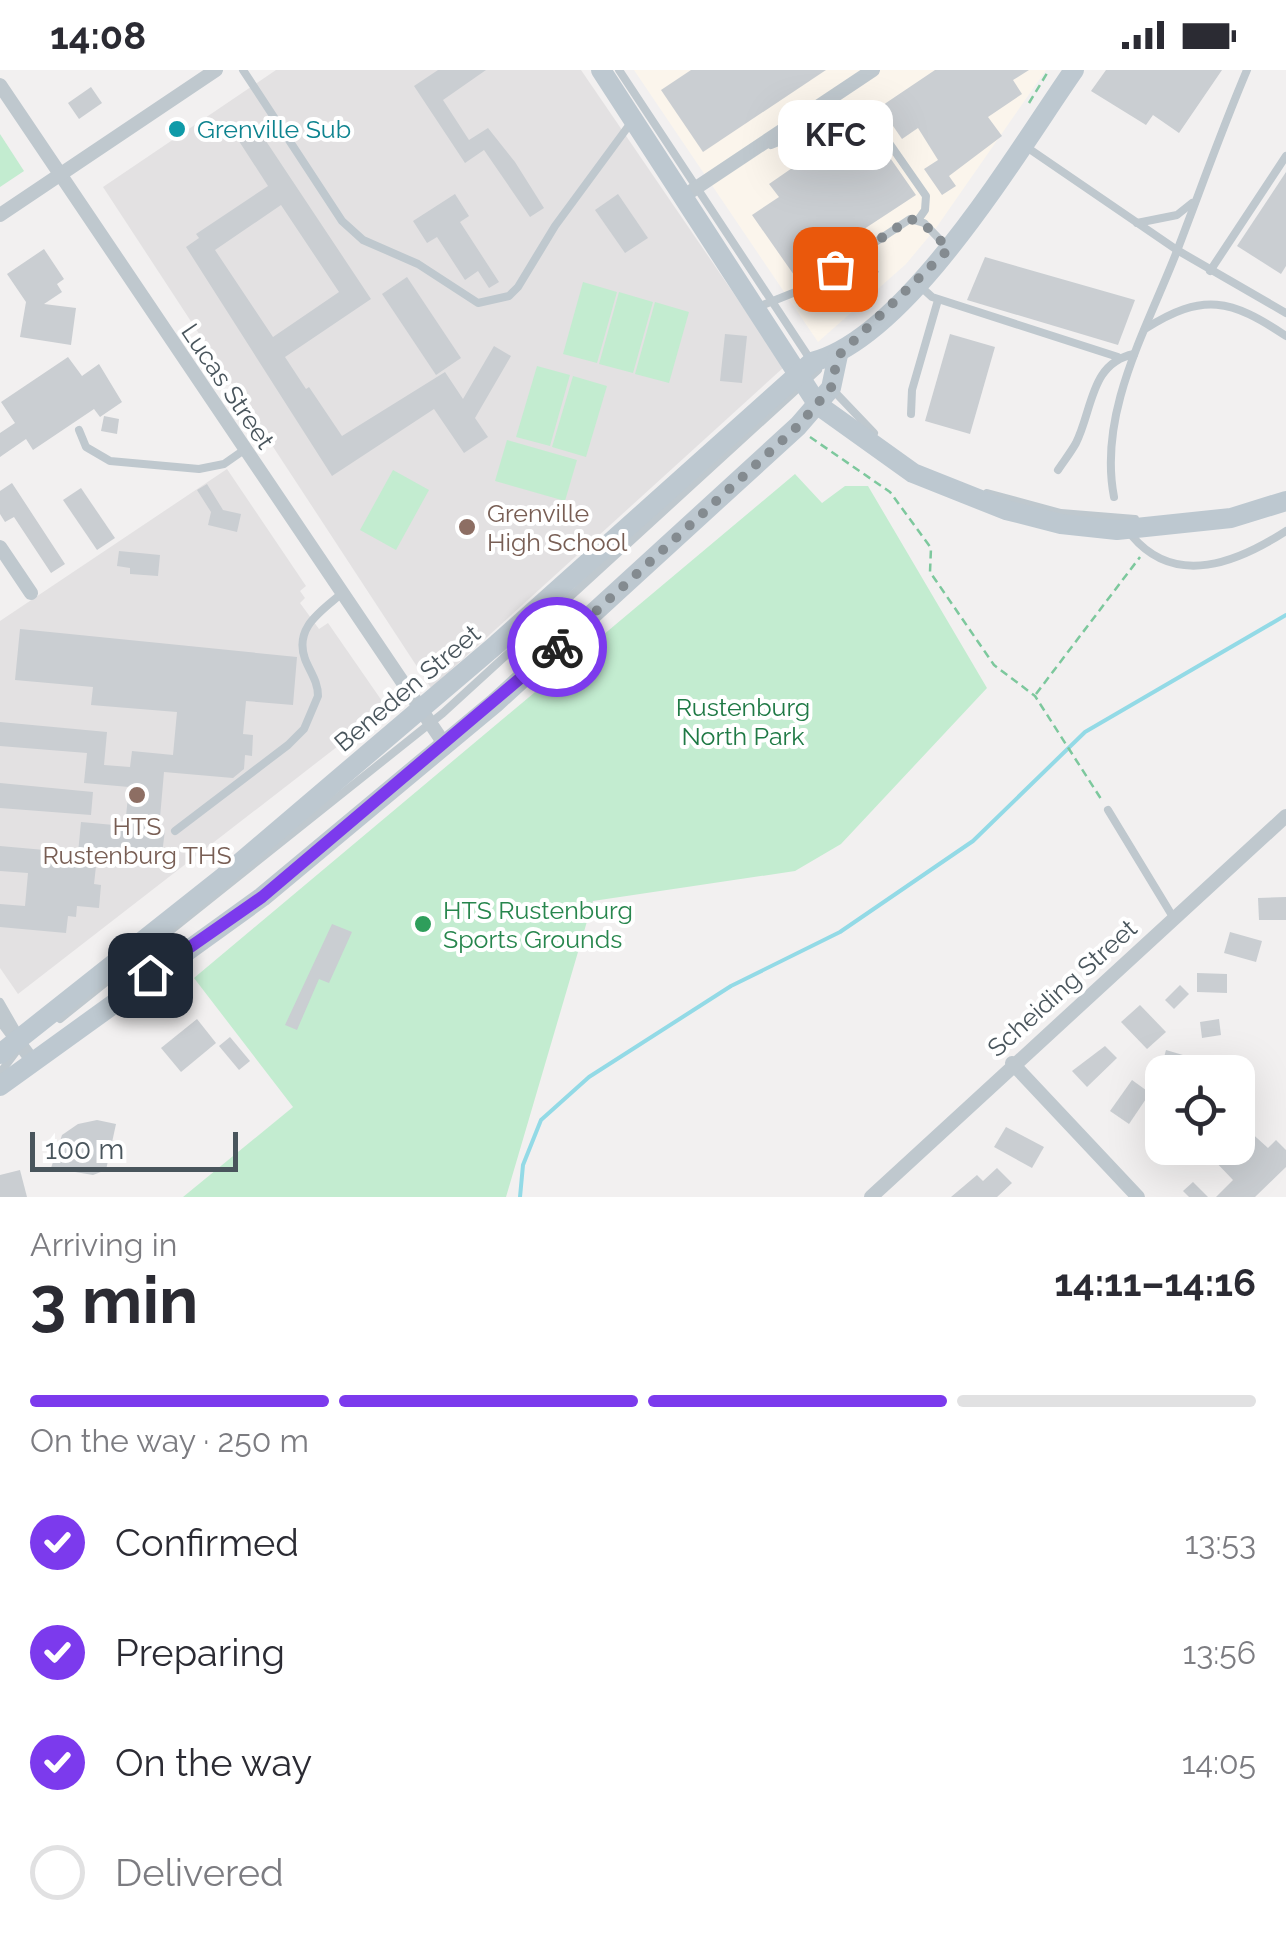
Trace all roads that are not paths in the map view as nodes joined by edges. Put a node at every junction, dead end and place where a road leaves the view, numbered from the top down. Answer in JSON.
{"nodes":[{"id":1,"x":216,"y":70,"type":"edge"},
{"id":2,"x":243,"y":70,"type":"edge"},
{"id":3,"x":601,"y":70,"type":"edge"},
{"id":4,"x":619,"y":70,"type":"edge"},
{"id":5,"x":874,"y":70,"type":"edge"},
{"id":6,"x":1074,"y":70,"type":"edge"},
{"id":7,"x":1247,"y":70,"type":"edge"},
{"id":8,"x":0,"y":85,"type":"edge"},
{"id":9,"x":633,"y":119,"type":"junction"},
{"id":10,"x":1024,"y":145,"type":"junction"},
{"id":11,"x":743,"y":156,"type":"junction"},
{"id":12,"x":1286,"y":156,"type":"edge"},
{"id":13,"x":59,"y":176,"type":"junction"},
{"id":14,"x":690,"y":191,"type":"junction"},
{"id":15,"x":1192,"y":202,"type":"junction"},
{"id":16,"x":0,"y":215,"type":"edge"},
{"id":17,"x":918,"y":220,"type":"junction"},
{"id":18,"x":1137,"y":223,"type":"junction"},
{"id":19,"x":949,"y":249,"type":"junction"},
{"id":20,"x":1177,"y":250,"type":"junction"},
{"id":21,"x":1210,"y":271,"type":"junction"},
{"id":22,"x":917,"y":284,"type":"junction"},
{"id":23,"x":938,"y":300,"type":"junction"},
{"id":24,"x":764,"y":304,"type":"junction"},
{"id":25,"x":1286,"y":313,"type":"edge"},
{"id":26,"x":1145,"y":329,"type":"junction"},
{"id":27,"x":1286,"y":336,"type":"edge"},
{"id":28,"x":1134,"y":354,"type":"junction"},
{"id":29,"x":838,"y":356,"type":"junction"},
{"id":30,"x":1118,"y":357,"type":"junction"},
{"id":31,"x":808,"y":373,"type":"junction"},
{"id":32,"x":825,"y":396,"type":"junction"},
{"id":33,"x":911,"y":414,"type":"dead end"},
{"id":34,"x":79,"y":430,"type":"dead end"},
{"id":35,"x":244,"y":450,"type":"junction"},
{"id":36,"x":1058,"y":470,"type":"dead end"},
{"id":37,"x":1286,"y":491,"type":"edge"},
{"id":38,"x":1114,"y":498,"type":"dead end"},
{"id":39,"x":1286,"y":501,"type":"edge"},
{"id":40,"x":1286,"y":531,"type":"edge"},
{"id":41,"x":1132,"y":536,"type":"dead end"},
{"id":42,"x":0,"y":546,"type":"edge"},
{"id":43,"x":32,"y":593,"type":"dead end"},
{"id":44,"x":341,"y":594,"type":"junction"},
{"id":45,"x":424,"y":717,"type":"junction"},
{"id":46,"x":444,"y":746,"type":"junction"},
{"id":47,"x":1108,"y":810,"type":"road end"},
{"id":48,"x":1284,"y":821,"type":"edge"},
{"id":49,"x":175,"y":832,"type":"dead end"},
{"id":50,"x":1173,"y":917,"type":"junction"},
{"id":51,"x":0,"y":1002,"type":"edge"},
{"id":52,"x":0,"y":1017,"type":"edge"},
{"id":53,"x":18,"y":1051,"type":"edge"},
{"id":54,"x":0,"y":1062,"type":"edge"},
{"id":55,"x":1012,"y":1063,"type":"junction"},
{"id":56,"x":0,"y":1072,"type":"edge"},
{"id":57,"x":0,"y":1086,"type":"edge"},
{"id":58,"x":871,"y":1197,"type":"edge"},
{"id":59,"x":1138,"y":1197,"type":"edge"}],
"edges":[{"from":1,"to":13,"type":"street"},
{"from":2,"to":9,"type":"lane"},
{"from":3,"to":9,"type":"main road"},
{"from":4,"to":14,"type":"lane"},
{"from":5,"to":11,"type":"street"},
{"from":6,"to":10,"type":"main road","name":"Beneden Street"},
{"from":7,"to":15,"type":"lane"},
{"from":8,"to":13,"type":"street","name":"Lucas Street"},
{"from":9,"to":14,"type":"main road"},
{"from":10,"to":18,"type":"lane"},
{"from":10,"to":19,"type":"main road","name":"Beneden Street"},
{"from":11,"to":14,"type":"street"},
{"from":11,"to":17,"type":"lane"},
{"from":12,"to":21,"type":"lane"},
{"from":13,"to":16,"type":"street"},
{"from":13,"to":35,"type":"street","name":"Lucas Street"},
{"from":14,"to":24,"type":"main road"},
{"from":15,"to":18,"type":"lane"},
{"from":15,"to":20,"type":"lane"},
{"from":17,"to":19,"type":"lane"},
{"from":17,"to":24,"type":"lane"},
{"from":18,"to":20,"type":"lane"},
{"from":19,"to":22,"type":"main road","name":"Beneden Street"},
{"from":20,"to":21,"type":"lane"},
{"from":20,"to":26,"type":"lane"},
{"from":21,"to":25,"type":"lane"},
{"from":22,"to":23,"type":"lane"},
{"from":22,"to":29,"type":"main road","name":"Beneden Street"},
{"from":23,"to":30,"type":"lane"},
{"from":23,"to":33,"type":"lane"},
{"from":24,"to":31,"type":"main road"},
{"from":26,"to":27,"type":"lane"},
{"from":26,"to":28,"type":"lane"},
{"from":28,"to":30,"type":"lane"},
{"from":28,"to":38,"type":"lane"},
{"from":29,"to":31,"type":"main road","name":"Beneden Street"},
{"from":29,"to":32,"type":"main road"},
{"from":30,"to":36,"type":"lane"},
{"from":31,"to":32,"type":"main road"},
{"from":31,"to":45,"type":"main road","name":"Beneden Street"},
{"from":32,"to":37,"type":"lane"},
{"from":32,"to":39,"type":"main road"},
{"from":32,"to":46,"type":"main road","name":"Beneden Street"},
{"from":34,"to":35,"type":"lane"},
{"from":35,"to":44,"type":"street","name":"Lucas Street"},
{"from":40,"to":41,"type":"lane"},
{"from":42,"to":43,"type":"street"},
{"from":44,"to":45,"type":"street","name":"Lucas Street"},
{"from":44,"to":49,"type":"lane"},
{"from":45,"to":46,"type":"street","name":"Lucas Street"},
{"from":45,"to":53,"type":"main road","name":"Beneden Street"},
{"from":46,"to":53,"type":"main road","name":"Beneden Street"},
{"from":47,"to":50,"type":"lane"},
{"from":48,"to":50,"type":"street","name":"Scheiding Street"},
{"from":50,"to":55,"type":"street","name":"Scheiding Street"},
{"from":51,"to":53,"type":"lane"},
{"from":52,"to":53,"type":"street"},
{"from":53,"to":54,"type":"lane"},
{"from":53,"to":56,"type":"lane"},
{"from":53,"to":57,"type":"main road","name":"Beneden Street"},
{"from":55,"to":58,"type":"street","name":"Scheiding Street"},
{"from":55,"to":59,"type":"street"}]}
